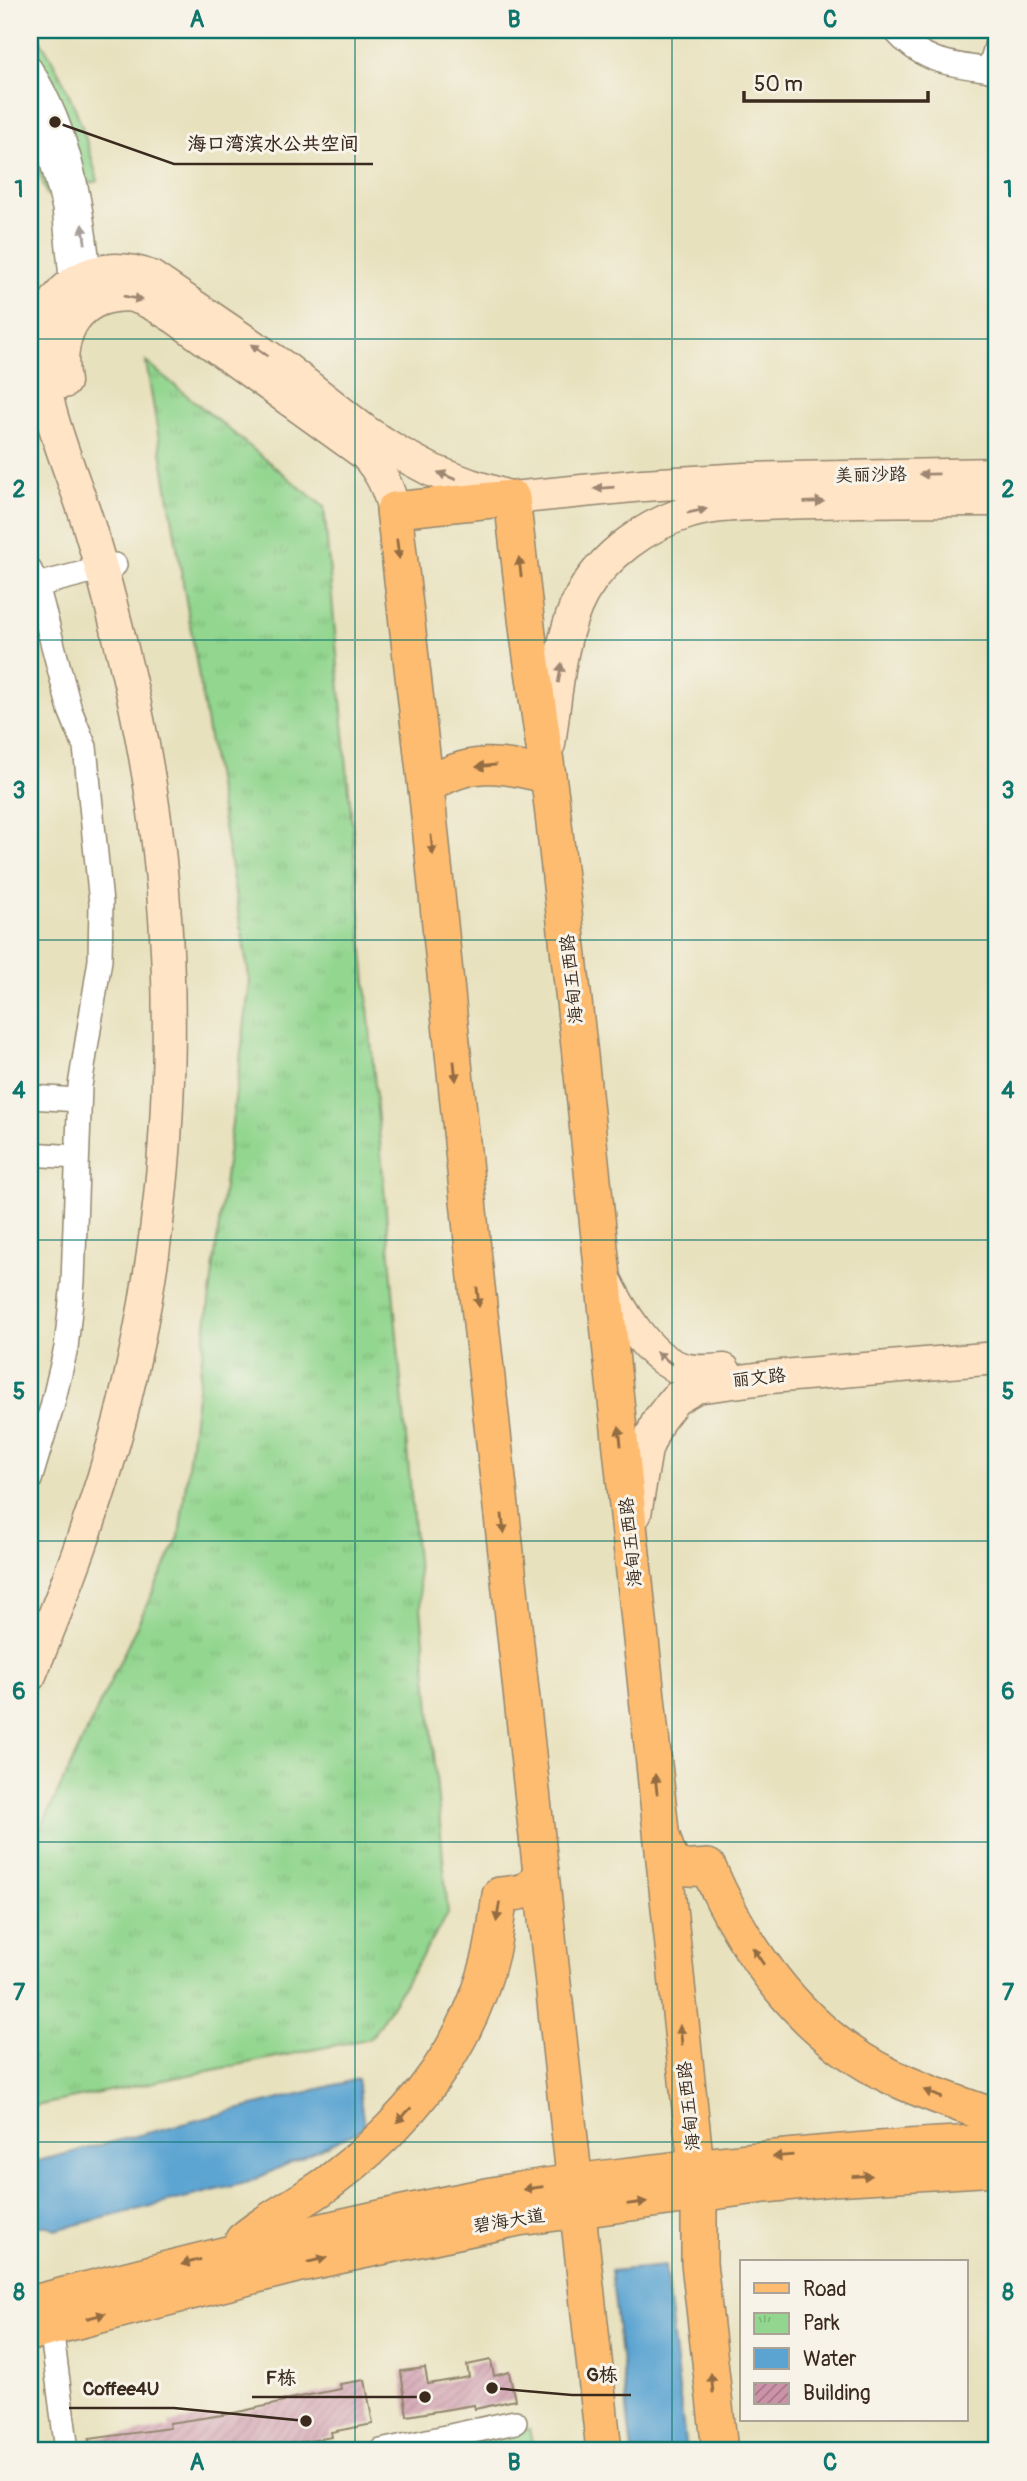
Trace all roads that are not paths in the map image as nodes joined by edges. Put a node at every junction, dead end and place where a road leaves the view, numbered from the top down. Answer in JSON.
{"nodes":[{"id":1,"x":894,"y":30,"type":"edge"},
{"id":2,"x":997,"y":43,"type":"edge"},
{"id":3,"x":30,"y":68,"type":"edge"},
{"id":4,"x":993,"y":71,"type":"edge"},
{"id":5,"x":30,"y":89,"type":"edge"},
{"id":6,"x":82,"y":294,"type":"junction"},
{"id":7,"x":997,"y":474,"type":"edge"},
{"id":8,"x":746,"y":492,"type":"junction"},
{"id":9,"x":512,"y":498,"type":"junction"},
{"id":10,"x":997,"y":500,"type":"edge"},
{"id":11,"x":394,"y":510,"type":"junction"},
{"id":12,"x":108,"y":567,"type":"junction"},
{"id":13,"x":33,"y":577,"type":"edge"},
{"id":14,"x":547,"y":770,"type":"junction"},
{"id":15,"x":426,"y":787,"type":"junction"},
{"id":16,"x":30,"y":1097,"type":"edge"},
{"id":17,"x":79,"y":1100,"type":"junction"},
{"id":18,"x":30,"y":1154,"type":"edge"},
{"id":19,"x":76,"y":1157,"type":"junction"},
{"id":20,"x":602,"y":1272,"type":"junction"},
{"id":21,"x":997,"y":1348,"type":"edge"},
{"id":22,"x":997,"y":1358,"type":"edge"},
{"id":23,"x":30,"y":1480,"type":"edge"},
{"id":24,"x":631,"y":1540,"type":"junction"},
{"id":25,"x":30,"y":1675,"type":"edge"},
{"id":26,"x":30,"y":1702,"type":"edge"},
{"id":27,"x":663,"y":1838,"type":"junction"},
{"id":28,"x":541,"y":1872,"type":"junction"},
{"id":29,"x":997,"y":2117,"type":"edge"},
{"id":30,"x":997,"y":2143,"type":"edge"},
{"id":31,"x":997,"y":2168,"type":"edge"},
{"id":32,"x":697,"y":2181,"type":"junction"},
{"id":33,"x":576,"y":2197,"type":"junction"},
{"id":34,"x":229,"y":2252,"type":"junction"},
{"id":35,"x":37,"y":2321,"type":"edge"},
{"id":36,"x":514,"y":2422,"type":"dead end"},
{"id":37,"x":67,"y":2451,"type":"edge"},
{"id":38,"x":381,"y":2451,"type":"edge"},
{"id":39,"x":604,"y":2451,"type":"edge"},
{"id":40,"x":720,"y":2451,"type":"edge"}],
"edges":[{"from":1,"to":4,"type":"street"},
{"from":2,"to":4,"type":"street"},
{"from":6,"to":3,"type":"street","one_way":true},
{"from":5,"to":6,"type":"street"},
{"from":9,"to":6,"type":"street","one_way":true},
{"from":6,"to":11,"type":"street","one_way":true},
{"from":6,"to":12,"type":"street"},
{"from":7,"to":8,"type":"street","name":"美丽沙路","one_way":true},
{"from":8,"to":9,"type":"street","one_way":true},
{"from":8,"to":10,"type":"street","name":"美丽沙路","one_way":true},
{"from":14,"to":8,"type":"street","one_way":true},
{"from":9,"to":11,"type":"main road"},
{"from":14,"to":9,"type":"main road","name":"海甸五西路","one_way":true},
{"from":11,"to":15,"type":"main road","one_way":true},
{"from":12,"to":13,"type":"street"},
{"from":12,"to":25,"type":"street"},
{"from":12,"to":26,"type":"street"},
{"from":13,"to":17,"type":"street"},
{"from":14,"to":15,"type":"main road","one_way":true},
{"from":14,"to":20,"type":"main road","name":"海甸五西路"},
{"from":15,"to":28,"type":"main road","one_way":true},
{"from":16,"to":17,"type":"street"},
{"from":17,"to":19,"type":"street"},
{"from":18,"to":19,"type":"street"},
{"from":19,"to":23,"type":"street"},
{"from":21,"to":20,"type":"street","name":"丽文路","one_way":true},
{"from":24,"to":20,"type":"main road","name":"海甸五西路","one_way":true},
{"from":22,"to":24,"type":"street","name":"丽文路"},
{"from":27,"to":24,"type":"main road","name":"海甸五西路","one_way":true},
{"from":29,"to":27,"type":"main road","one_way":true},
{"from":32,"to":27,"type":"main road","name":"海甸五西路","one_way":true},
{"from":28,"to":33,"type":"main road"},
{"from":28,"to":34,"type":"main road","one_way":true},
{"from":30,"to":32,"type":"main road","name":"碧海大道","one_way":true},
{"from":32,"to":31,"type":"main road","name":"碧海大道","one_way":true},
{"from":32,"to":33,"type":"main road","name":"碧海大道"},
{"from":40,"to":32,"type":"main road","name":"海甸五西路","one_way":true},
{"from":33,"to":34,"type":"main road","name":"碧海大道","one_way":true},
{"from":35,"to":33,"type":"main road","name":"碧海大道","one_way":true},
{"from":33,"to":39,"type":"main road"},
{"from":34,"to":35,"type":"main road","name":"碧海大道","one_way":true},
{"from":35,"to":37,"type":"street"},
{"from":36,"to":38,"type":"street"}]}
